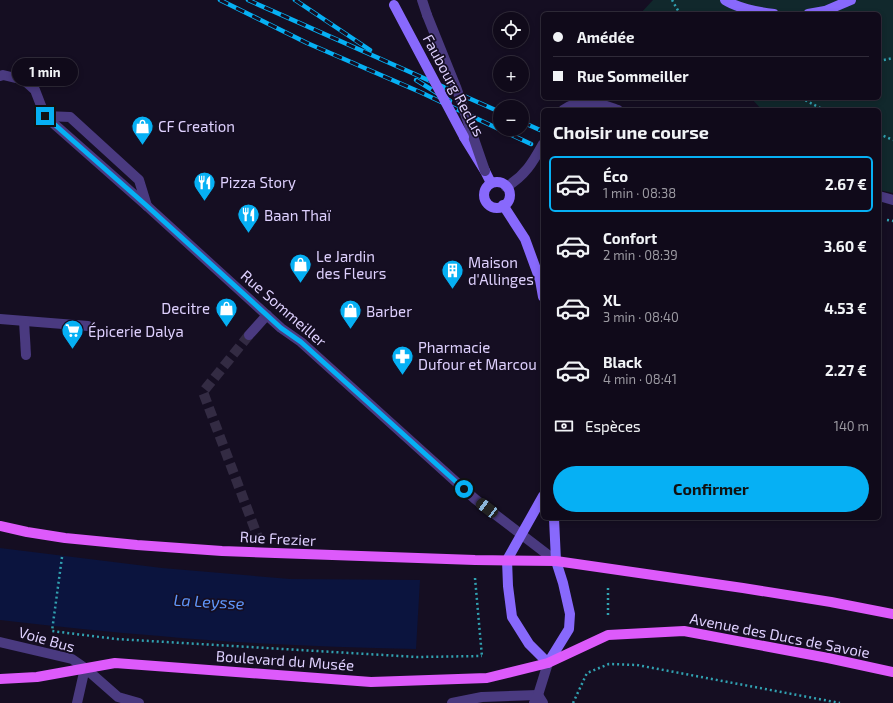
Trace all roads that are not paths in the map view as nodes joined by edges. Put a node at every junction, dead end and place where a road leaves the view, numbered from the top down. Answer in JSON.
{"nodes":[{"id":1,"x":422,"y":0,"type":"edge"},
{"id":2,"x":725,"y":0,"type":"edge"},
{"id":3,"x":851,"y":0,"type":"edge"},
{"id":4,"x":393,"y":2,"type":"edge"},
{"id":5,"x":757,"y":12,"type":"edge"},
{"id":6,"x":819,"y":12,"type":"edge"},
{"id":7,"x":1,"y":74,"type":"edge"},
{"id":8,"x":567,"y":108,"type":"edge"},
{"id":9,"x":613,"y":108,"type":"edge"},
{"id":10,"x":45,"y":116,"type":"junction"},
{"id":11,"x":541,"y":147,"type":"edge"},
{"id":12,"x":485,"y":171,"type":"junction"},
{"id":13,"x":491,"y":183,"type":"junction"},
{"id":14,"x":506,"y":187,"type":"junction"},
{"id":15,"x":881,"y":197,"type":"edge"},
{"id":16,"x":893,"y":200,"type":"edge"},
{"id":17,"x":503,"y":205,"type":"junction"},
{"id":18,"x":147,"y":206,"type":"junction"},
{"id":19,"x":541,"y":286,"type":"edge"},
{"id":20,"x":267,"y":315,"type":"junction"},
{"id":21,"x":0,"y":319,"type":"edge"},
{"id":22,"x":24,"y":321,"type":"junction"},
{"id":23,"x":88,"y":326,"type":"dead end"},
{"id":24,"x":249,"y":335,"type":"tunnel mouth"},
{"id":25,"x":26,"y":355,"type":"dead end"},
{"id":26,"x":541,"y":500,"type":"edge"},
{"id":27,"x":554,"y":520,"type":"edge"},
{"id":28,"x":0,"y":526,"type":"edge"},
{"id":29,"x":522,"y":535,"type":"junction"},
{"id":30,"x":507,"y":560,"type":"junction"},
{"id":31,"x":556,"y":561,"type":"junction"},
{"id":32,"x":893,"y":614,"type":"edge"},
{"id":33,"x":0,"y":642,"type":"edge"},
{"id":34,"x":548,"y":663,"type":"junction"},
{"id":35,"x":85,"y":668,"type":"junction"},
{"id":36,"x":893,"y":672,"type":"edge"},
{"id":37,"x":0,"y":679,"type":"edge"},
{"id":38,"x":538,"y":700,"type":"edge"},
{"id":39,"x":77,"y":703,"type":"edge"},
{"id":40,"x":139,"y":703,"type":"edge"},
{"id":41,"x":452,"y":703,"type":"edge"}],
"edges":[{"from":1,"to":12,"type":"street","bridge":true},
{"from":2,"to":5,"type":"main road"},
{"from":3,"to":6,"type":"main road"},
{"from":4,"to":12,"type":"main road","name":"Faubourg Reclus","bridge":true},
{"from":7,"to":10,"type":"street","name":"Rue Sommeiller"},
{"from":8,"to":9,"type":"street"},
{"from":10,"to":18,"type":"street","name":"Rue Sommeiller"},
{"from":10,"to":18,"type":"street"},
{"from":11,"to":14,"type":"street"},
{"from":12,"to":13,"type":"main road","name":"Faubourg Reclus"},
{"from":13,"to":14,"type":"main road"},
{"from":13,"to":17,"type":"main road"},
{"from":14,"to":17,"type":"main road"},
{"from":15,"to":16,"type":"street"},
{"from":17,"to":19,"type":"main road"},
{"from":18,"to":20,"type":"street","name":"Rue Sommeiller"},
{"from":20,"to":24,"type":"street"},
{"from":20,"to":29,"type":"street","name":"Rue Sommeiller"},
{"from":21,"to":22,"type":"street"},
{"from":22,"to":23,"type":"street"},
{"from":22,"to":25,"type":"street"},
{"from":26,"to":29,"type":"main road"},
{"from":27,"to":31,"type":"main road"},
{"from":28,"to":30,"type":"main road","name":"Rue Frezier"},
{"from":29,"to":30,"type":"main road"},
{"from":29,"to":31,"type":"street","name":"Rue Sommeiller"},
{"from":30,"to":31,"type":"main road","name":"Rue Frezier"},
{"from":30,"to":34,"type":"main road"},
{"from":31,"to":32,"type":"main road"},
{"from":31,"to":34,"type":"main road"},
{"from":33,"to":35,"type":"street","name":"Voie Bus"},
{"from":34,"to":35,"type":"main road","name":"Boulevard du Musée"},
{"from":34,"to":36,"type":"main road","name":"Avenue des Ducs de Savoie"},
{"from":34,"to":38,"type":"street"},
{"from":35,"to":37,"type":"main road","name":"Boulevard du Musée"},
{"from":35,"to":39,"type":"street"},
{"from":35,"to":40,"type":"street"},
{"from":38,"to":41,"type":"street"}]}
